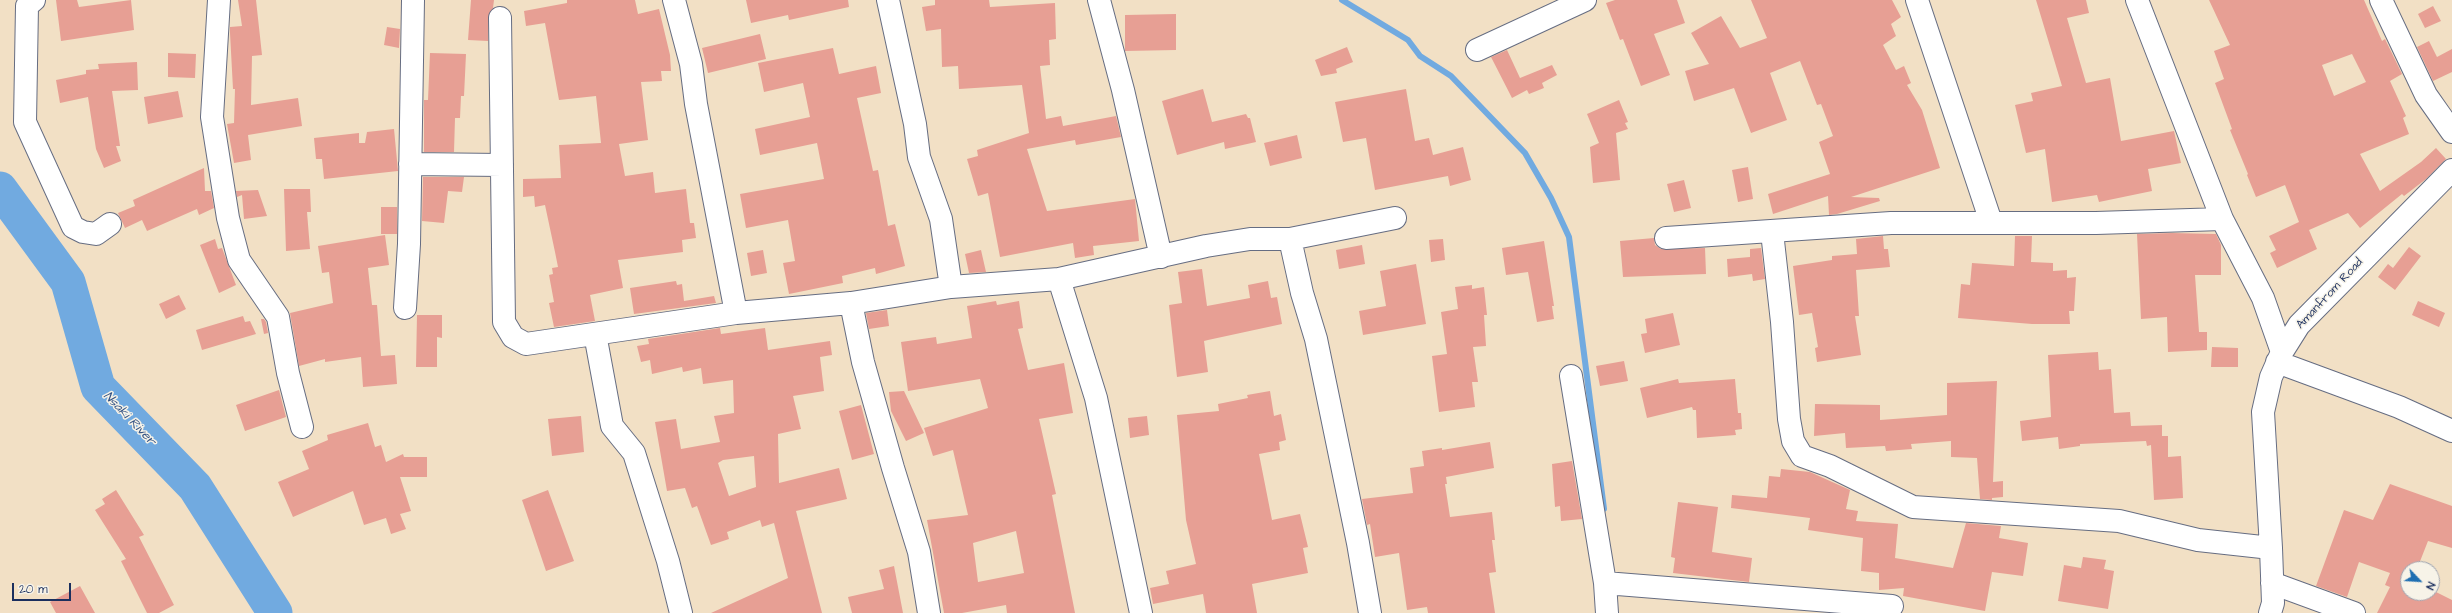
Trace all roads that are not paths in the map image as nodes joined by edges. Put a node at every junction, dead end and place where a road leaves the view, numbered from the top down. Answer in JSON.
{"nodes":[{"id":1,"x":34,"y":0,"type":"edge"},
{"id":2,"x":219,"y":0,"type":"edge"},
{"id":3,"x":413,"y":0,"type":"edge"},
{"id":4,"x":674,"y":0,"type":"edge"},
{"id":5,"x":888,"y":0,"type":"edge"},
{"id":6,"x":1099,"y":0,"type":"edge"},
{"id":7,"x":1585,"y":0,"type":"edge"},
{"id":8,"x":1917,"y":0,"type":"edge"},
{"id":9,"x":2137,"y":0,"type":"edge"},
{"id":10,"x":2381,"y":0,"type":"edge"},
{"id":11,"x":500,"y":18,"type":"dead end"},
{"id":12,"x":1477,"y":50,"type":"dead end"},
{"id":13,"x":2452,"y":132,"type":"edge"},
{"id":14,"x":410,"y":164,"type":"junction"},
{"id":15,"x":502,"y":165,"type":"junction"},
{"id":16,"x":2452,"y":170,"type":"edge"},
{"id":17,"x":1395,"y":218,"type":"dead end"},
{"id":18,"x":2222,"y":219,"type":"junction"},
{"id":19,"x":1990,"y":222,"type":"junction"},
{"id":20,"x":110,"y":224,"type":"dead end"},
{"id":21,"x":1772,"y":232,"type":"junction"},
{"id":22,"x":1666,"y":238,"type":"dead end"},
{"id":23,"x":1290,"y":240,"type":"junction"},
{"id":24,"x":1161,"y":257,"type":"junction"},
{"id":25,"x":1059,"y":279,"type":"junction"},
{"id":26,"x":951,"y":287,"type":"junction"},
{"id":27,"x":851,"y":303,"type":"junction"},
{"id":28,"x":405,"y":308,"type":"dead end"},
{"id":29,"x":736,"y":313,"type":"junction"},
{"id":30,"x":595,"y":334,"type":"junction"},
{"id":31,"x":2280,"y":357,"type":"junction"},
{"id":32,"x":1571,"y":376,"type":"dead end"},
{"id":33,"x":302,"y":427,"type":"dead end"},
{"id":34,"x":2452,"y":431,"type":"edge"},
{"id":35,"x":2271,"y":548,"type":"junction"},
{"id":36,"x":2272,"y":582,"type":"junction"},
{"id":37,"x":1605,"y":583,"type":"junction"},
{"id":38,"x":1892,"y":606,"type":"dead end"},
{"id":39,"x":681,"y":613,"type":"edge"},
{"id":40,"x":928,"y":613,"type":"edge"},
{"id":41,"x":1142,"y":613,"type":"edge"},
{"id":42,"x":1370,"y":613,"type":"edge"},
{"id":43,"x":1607,"y":613,"type":"edge"},
{"id":44,"x":2270,"y":613,"type":"edge"},
{"id":45,"x":2354,"y":613,"type":"edge"}],
"edges":[{"from":1,"to":20,"type":"street"},
{"from":2,"to":33,"type":"street"},
{"from":3,"to":14,"type":"street"},
{"from":4,"to":29,"type":"street"},
{"from":5,"to":26,"type":"street"},
{"from":6,"to":24,"type":"street"},
{"from":7,"to":12,"type":"street"},
{"from":8,"to":19,"type":"street"},
{"from":9,"to":18,"type":"street"},
{"from":10,"to":13,"type":"street"},
{"from":11,"to":15,"type":"street"},
{"from":14,"to":15,"type":"street"},
{"from":14,"to":28,"type":"street"},
{"from":15,"to":30,"type":"street"},
{"from":16,"to":31,"type":"street","name":"Amanfrom Road"},
{"from":17,"to":23,"type":"street"},
{"from":18,"to":19,"type":"street"},
{"from":18,"to":31,"type":"street"},
{"from":19,"to":21,"type":"street"},
{"from":21,"to":22,"type":"street"},
{"from":21,"to":35,"type":"street"},
{"from":23,"to":24,"type":"street"},
{"from":23,"to":42,"type":"street"},
{"from":24,"to":25,"type":"street"},
{"from":25,"to":26,"type":"street"},
{"from":25,"to":41,"type":"street"},
{"from":26,"to":27,"type":"street"},
{"from":27,"to":29,"type":"street"},
{"from":27,"to":40,"type":"street"},
{"from":29,"to":30,"type":"street"},
{"from":30,"to":39,"type":"street"},
{"from":31,"to":34,"type":"street"},
{"from":31,"to":35,"type":"street","name":"Amanfrom Road"},
{"from":32,"to":37,"type":"street"},
{"from":35,"to":36,"type":"street","name":"Amanfrom Road"},
{"from":36,"to":44,"type":"street","name":"Amanfrom Road"},
{"from":36,"to":45,"type":"street"},
{"from":37,"to":38,"type":"street"},
{"from":37,"to":43,"type":"street"}]}
